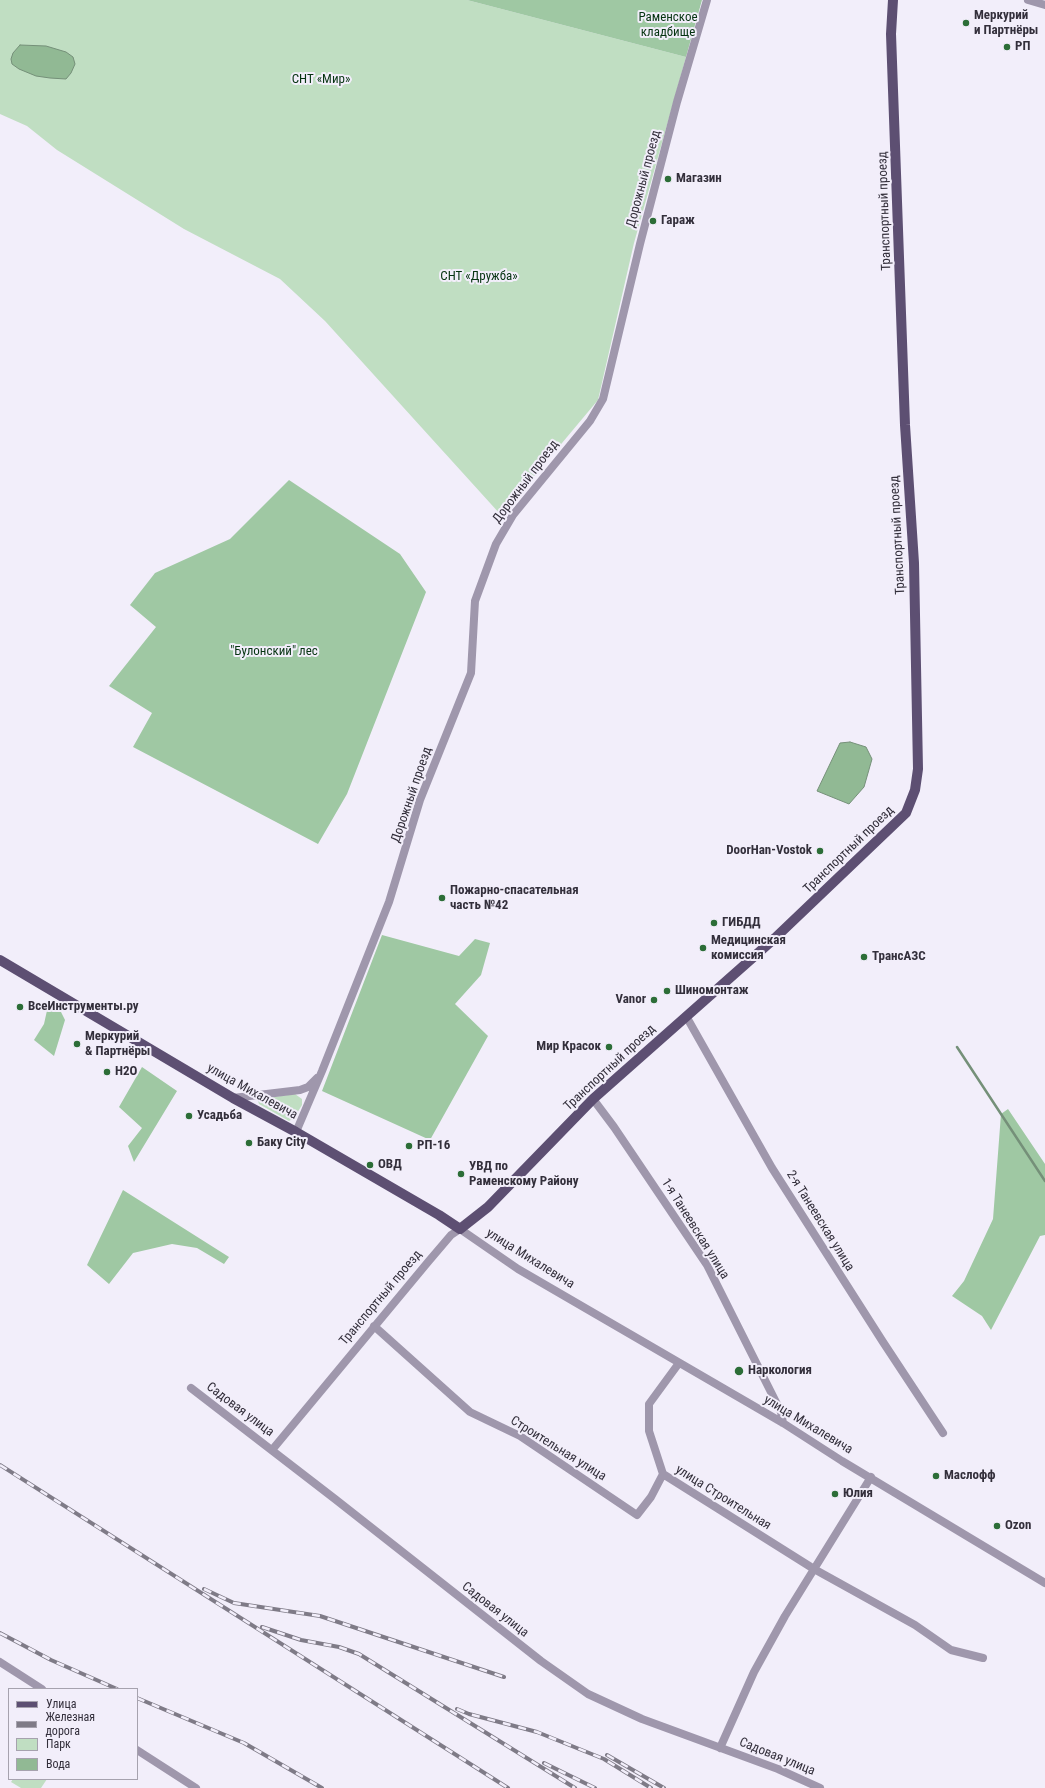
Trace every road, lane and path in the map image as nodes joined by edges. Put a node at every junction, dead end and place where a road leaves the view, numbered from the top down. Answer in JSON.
{"nodes":[{"id":1,"x":707,"y":0,"type":"edge"},
{"id":2,"x":893,"y":0,"type":"edge"},
{"id":3,"x":1028,"y":0,"type":"edge"},
{"id":4,"x":1045,"y":5,"type":"edge"},
{"id":5,"x":0,"y":960,"type":"edge"},
{"id":6,"x":686,"y":1016,"type":"junction"},
{"id":7,"x":322,"y":1071,"type":"junction"},
{"id":8,"x":233,"y":1098,"type":"junction"},
{"id":9,"x":593,"y":1099,"type":"junction"},
{"id":10,"x":296,"y":1132,"type":"junction"},
{"id":11,"x":460,"y":1229,"type":"junction"},
{"id":12,"x":374,"y":1326,"type":"junction"},
{"id":13,"x":679,"y":1363,"type":"junction"},
{"id":14,"x":191,"y":1388,"type":"dead end"},
{"id":15,"x":783,"y":1423,"type":"junction"},
{"id":16,"x":943,"y":1433,"type":"dead end"},
{"id":17,"x":272,"y":1450,"type":"junction"},
{"id":18,"x":663,"y":1474,"type":"junction"},
{"id":19,"x":871,"y":1477,"type":"junction"},
{"id":20,"x":814,"y":1569,"type":"junction"},
{"id":21,"x":1045,"y":1583,"type":"edge"},
{"id":22,"x":983,"y":1658,"type":"dead end"},
{"id":23,"x":0,"y":1662,"type":"edge"},
{"id":24,"x":40,"y":1688,"type":"edge"},
{"id":25,"x":720,"y":1748,"type":"junction"},
{"id":26,"x":138,"y":1751,"type":"edge"},
{"id":27,"x":196,"y":1788,"type":"edge"},
{"id":28,"x":820,"y":1788,"type":"edge"}],
"edges":[{"from":1,"to":7,"type":"street","name":"Дорожный проезд"},
{"from":2,"to":6,"type":"main road","name":"Транспортный проезд"},
{"from":3,"to":4,"type":"street"},
{"from":5,"to":8,"type":"main road","name":"улица Михалевича"},
{"from":6,"to":9,"type":"main road","name":"Транспортный проезд"},
{"from":6,"to":16,"type":"street","name":"2-я Танеевская улица"},
{"from":7,"to":8,"type":"street"},
{"from":7,"to":10,"type":"street","name":"Дорожный проезд"},
{"from":8,"to":10,"type":"main road","name":"улица Михалевича"},
{"from":9,"to":11,"type":"main road","name":"Транспортный проезд"},
{"from":9,"to":15,"type":"street","name":"1-я Танеевская улица"},
{"from":10,"to":11,"type":"main road","name":"улица Михалевича"},
{"from":11,"to":12,"type":"street","name":"Транспортный проезд"},
{"from":11,"to":13,"type":"street","name":"улица Михалевича"},
{"from":12,"to":17,"type":"street","name":"Транспортный проезд"},
{"from":12,"to":18,"type":"street","name":"Строительная улица"},
{"from":13,"to":15,"type":"street","name":"улица Михалевича"},
{"from":13,"to":18,"type":"street","name":"улица Строительная"},
{"from":14,"to":17,"type":"street","name":"Садовая улица"},
{"from":15,"to":19,"type":"street","name":"улица Михалевича"},
{"from":17,"to":25,"type":"street","name":"Садовая улица"},
{"from":18,"to":20,"type":"street","name":"улица Строительная"},
{"from":19,"to":20,"type":"street"},
{"from":19,"to":21,"type":"street","name":"улица Михалевича"},
{"from":20,"to":22,"type":"street","name":"улица Строительная"},
{"from":20,"to":25,"type":"street"},
{"from":23,"to":24,"type":"street"},
{"from":25,"to":28,"type":"street","name":"Садовая улица"},
{"from":26,"to":27,"type":"street"}]}
